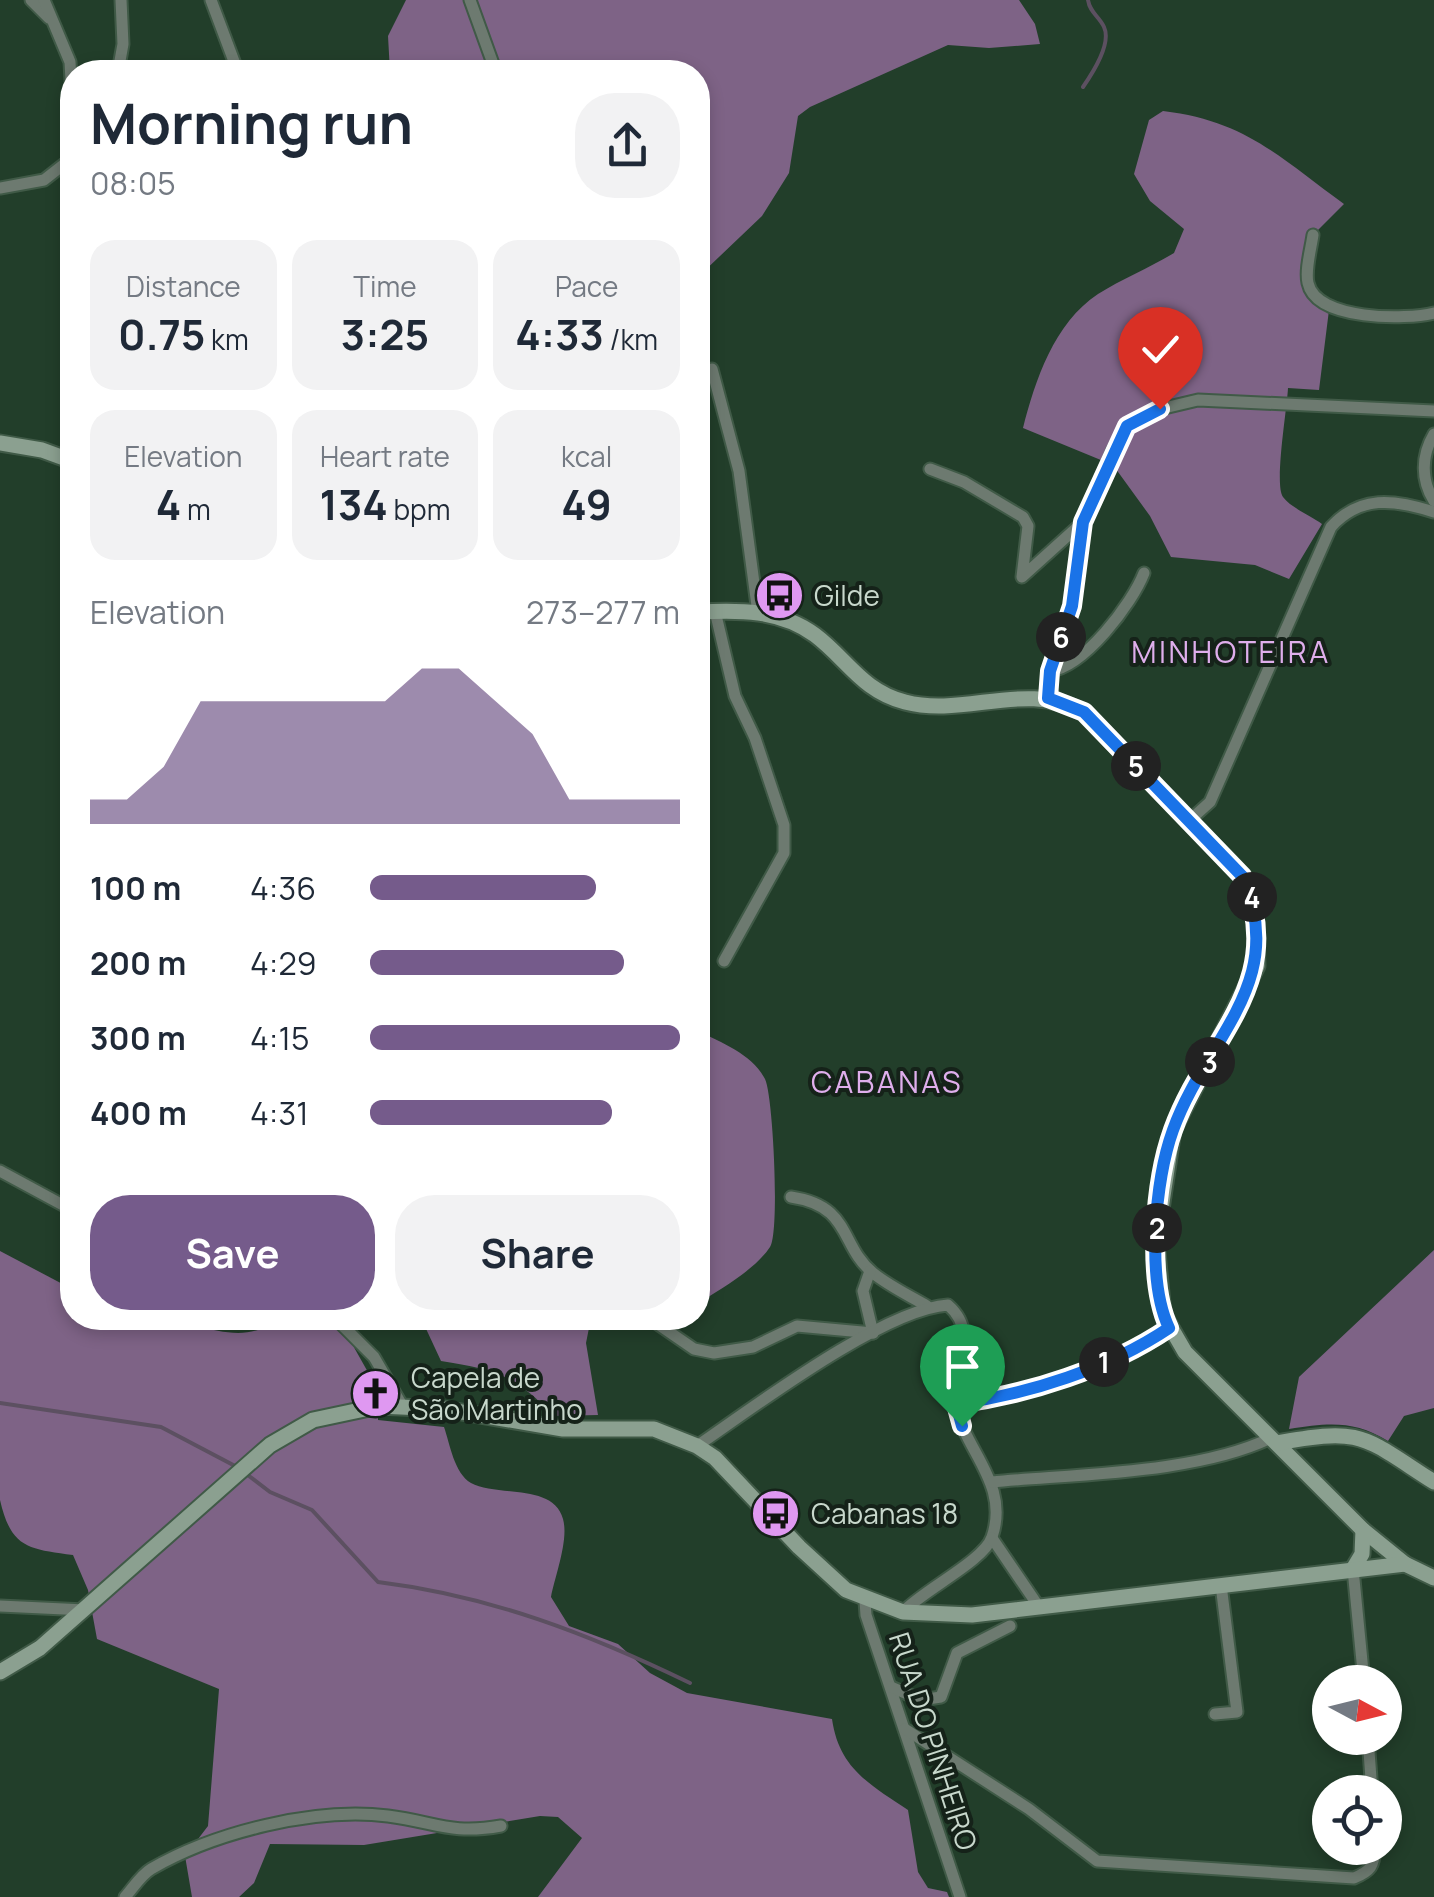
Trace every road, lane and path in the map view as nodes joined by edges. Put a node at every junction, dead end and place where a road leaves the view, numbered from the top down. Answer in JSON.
{"nodes":[{"id":1,"x":31,"y":0,"type":"edge"},
{"id":2,"x":44,"y":0,"type":"edge"},
{"id":3,"x":122,"y":0,"type":"edge"},
{"id":4,"x":210,"y":0,"type":"edge"},
{"id":5,"x":470,"y":0,"type":"edge"},
{"id":6,"x":52,"y":22,"type":"junction"},
{"id":7,"x":69,"y":60,"type":"edge"},
{"id":8,"x":120,"y":60,"type":"edge"},
{"id":9,"x":233,"y":60,"type":"edge"},
{"id":10,"x":492,"y":60,"type":"edge"},
{"id":11,"x":60,"y":167,"type":"edge"},
{"id":12,"x":0,"y":175,"type":"edge"},
{"id":13,"x":14,"y":185,"type":"junction"},
{"id":14,"x":0,"y":188,"type":"edge"},
{"id":15,"x":1313,"y":235,"type":"dead end"},
{"id":16,"x":1434,"y":313,"type":"edge"},
{"id":17,"x":712,"y":369,"type":"dead end"},
{"id":18,"x":1434,"y":411,"type":"edge"},
{"id":19,"x":1434,"y":434,"type":"edge"},
{"id":20,"x":0,"y":443,"type":"edge"},
{"id":21,"x":60,"y":457,"type":"edge"},
{"id":22,"x":930,"y":469,"type":"dead end"},
{"id":23,"x":1434,"y":501,"type":"edge"},
{"id":24,"x":1434,"y":512,"type":"edge"},
{"id":25,"x":1083,"y":522,"type":"junction"},
{"id":26,"x":1144,"y":573,"type":"dead end"},
{"id":27,"x":710,"y":611,"type":"edge"},
{"id":28,"x":715,"y":611,"type":"junction"},
{"id":29,"x":758,"y":613,"type":"junction"},
{"id":30,"x":1050,"y":671,"type":"junction"},
{"id":31,"x":1048,"y":698,"type":"junction"},
{"id":32,"x":1190,"y":820,"type":"junction"},
{"id":33,"x":724,"y":961,"type":"dead end"},
{"id":34,"x":0,"y":1171,"type":"edge"},
{"id":35,"x":791,"y":1197,"type":"dead end"},
{"id":36,"x":60,"y":1204,"type":"edge"},
{"id":37,"x":870,"y":1271,"type":"junction"},
{"id":38,"x":927,"y":1306,"type":"junction"},
{"id":39,"x":1169,"y":1328,"type":"junction"},
{"id":40,"x":347,"y":1330,"type":"edge"},
{"id":41,"x":667,"y":1330,"type":"edge"},
{"id":42,"x":873,"y":1332,"type":"junction"},
{"id":43,"x":956,"y":1404,"type":"junction"},
{"id":44,"x":403,"y":1407,"type":"junction"},
{"id":45,"x":1274,"y":1440,"type":"junction"},
{"id":46,"x":697,"y":1446,"type":"junction"},
{"id":47,"x":992,"y":1482,"type":"junction"},
{"id":48,"x":1434,"y":1482,"type":"edge"},
{"id":49,"x":1363,"y":1530,"type":"junction"},
{"id":50,"x":992,"y":1538,"type":"junction"},
{"id":51,"x":1406,"y":1564,"type":"junction"},
{"id":52,"x":1352,"y":1570,"type":"junction"},
{"id":53,"x":1434,"y":1578,"type":"edge"},
{"id":54,"x":1222,"y":1586,"type":"junction"},
{"id":55,"x":865,"y":1600,"type":"junction"},
{"id":56,"x":0,"y":1606,"type":"edge"},
{"id":57,"x":1040,"y":1607,"type":"junction"},
{"id":58,"x":85,"y":1610,"type":"junction"},
{"id":59,"x":904,"y":1612,"type":"junction"},
{"id":60,"x":1010,"y":1626,"type":"dead end"},
{"id":61,"x":1362,"y":1665,"type":"edge"},
{"id":62,"x":0,"y":1672,"type":"edge"},
{"id":63,"x":891,"y":1687,"type":"junction"},
{"id":64,"x":1214,"y":1714,"type":"dead end"},
{"id":65,"x":905,"y":1729,"type":"junction"},
{"id":66,"x":502,"y":1826,"type":"dead end"},
{"id":67,"x":1373,"y":1865,"type":"edge"},
{"id":68,"x":125,"y":1897,"type":"edge"},
{"id":69,"x":960,"y":1897,"type":"edge"}],
"edges":[{"from":1,"to":6,"type":"street"},
{"from":2,"to":6,"type":"street"},
{"from":3,"to":8,"type":"street"},
{"from":4,"to":9,"type":"street"},
{"from":5,"to":10,"type":"street"},
{"from":6,"to":7,"type":"street"},
{"from":11,"to":13,"type":"street"},
{"from":12,"to":13,"type":"street"},
{"from":13,"to":14,"type":"street"},
{"from":15,"to":16,"type":"street"},
{"from":17,"to":29,"type":"street"},
{"from":18,"to":25,"type":"street"},
{"from":19,"to":23,"type":"street"},
{"from":20,"to":21,"type":"street"},
{"from":22,"to":25,"type":"street"},
{"from":24,"to":32,"type":"street"},
{"from":25,"to":30,"type":"street"},
{"from":26,"to":30,"type":"street"},
{"from":27,"to":28,"type":"street"},
{"from":28,"to":29,"type":"street"},
{"from":28,"to":33,"type":"street"},
{"from":29,"to":31,"type":"street"},
{"from":30,"to":31,"type":"street"},
{"from":31,"to":32,"type":"street"},
{"from":32,"to":39,"type":"street"},
{"from":34,"to":36,"type":"street"},
{"from":35,"to":37,"type":"street"},
{"from":37,"to":38,"type":"street"},
{"from":37,"to":42,"type":"street"},
{"from":38,"to":42,"type":"street"},
{"from":38,"to":43,"type":"street"},
{"from":39,"to":43,"type":"street"},
{"from":39,"to":45,"type":"street"},
{"from":40,"to":44,"type":"street"},
{"from":41,"to":42,"type":"street"},
{"from":42,"to":46,"type":"street"},
{"from":43,"to":47,"type":"street"},
{"from":44,"to":46,"type":"street"},
{"from":44,"to":58,"type":"street"},
{"from":45,"to":47,"type":"street"},
{"from":45,"to":48,"type":"street"},
{"from":45,"to":49,"type":"street"},
{"from":46,"to":55,"type":"street"},
{"from":47,"to":50,"type":"street"},
{"from":49,"to":51,"type":"street"},
{"from":49,"to":52,"type":"street"},
{"from":50,"to":57,"type":"street"},
{"from":50,"to":59,"type":"street"},
{"from":51,"to":52,"type":"street"},
{"from":51,"to":53,"type":"street"},
{"from":52,"to":54,"type":"street"},
{"from":52,"to":61,"type":"street"},
{"from":54,"to":57,"type":"street"},
{"from":54,"to":64,"type":"street"},
{"from":55,"to":59,"type":"street"},
{"from":55,"to":63,"type":"street","name":"RUA DO PINHEIRO"},
{"from":56,"to":58,"type":"street"},
{"from":57,"to":59,"type":"street"},
{"from":58,"to":62,"type":"street"},
{"from":60,"to":63,"type":"street"},
{"from":63,"to":65,"type":"street","name":"RUA DO PINHEIRO"},
{"from":65,"to":67,"type":"street"},
{"from":65,"to":69,"type":"street","name":"RUA DO PINHEIRO"},
{"from":66,"to":68,"type":"street"}]}
